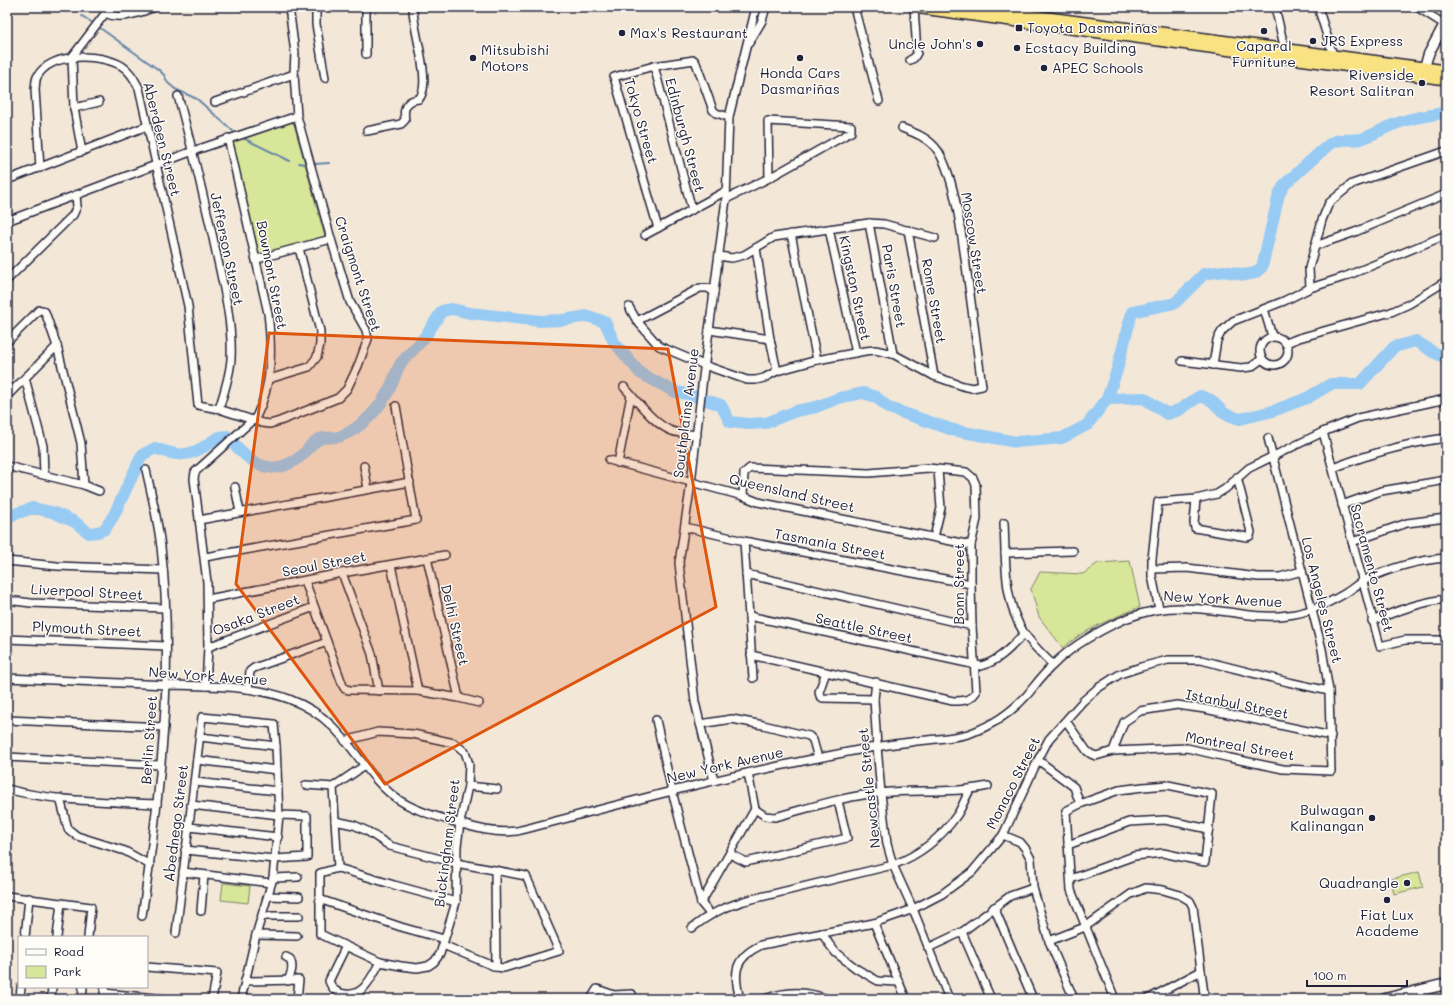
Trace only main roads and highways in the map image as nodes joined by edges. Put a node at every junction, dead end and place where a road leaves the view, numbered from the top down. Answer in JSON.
{"nodes":[{"id":1,"x":915,"y":7,"type":"edge"},
{"id":2,"x":978,"y":7,"type":"edge"},
{"id":3,"x":1284,"y":53,"type":"junction"},
{"id":4,"x":1332,"y":60,"type":"junction"},
{"id":5,"x":1444,"y":75,"type":"edge"},
{"id":6,"x":1446,"y":984,"type":"edge"},
{"id":7,"x":1385,"y":999,"type":"edge"}],
"edges":[{"from":1,"to":3,"type":"highway"},
{"from":2,"to":3,"type":"highway"},
{"from":3,"to":4,"type":"highway"},
{"from":4,"to":5,"type":"highway"},
{"from":4,"to":5,"type":"highway"},
{"from":6,"to":7,"type":"main road"}]}
